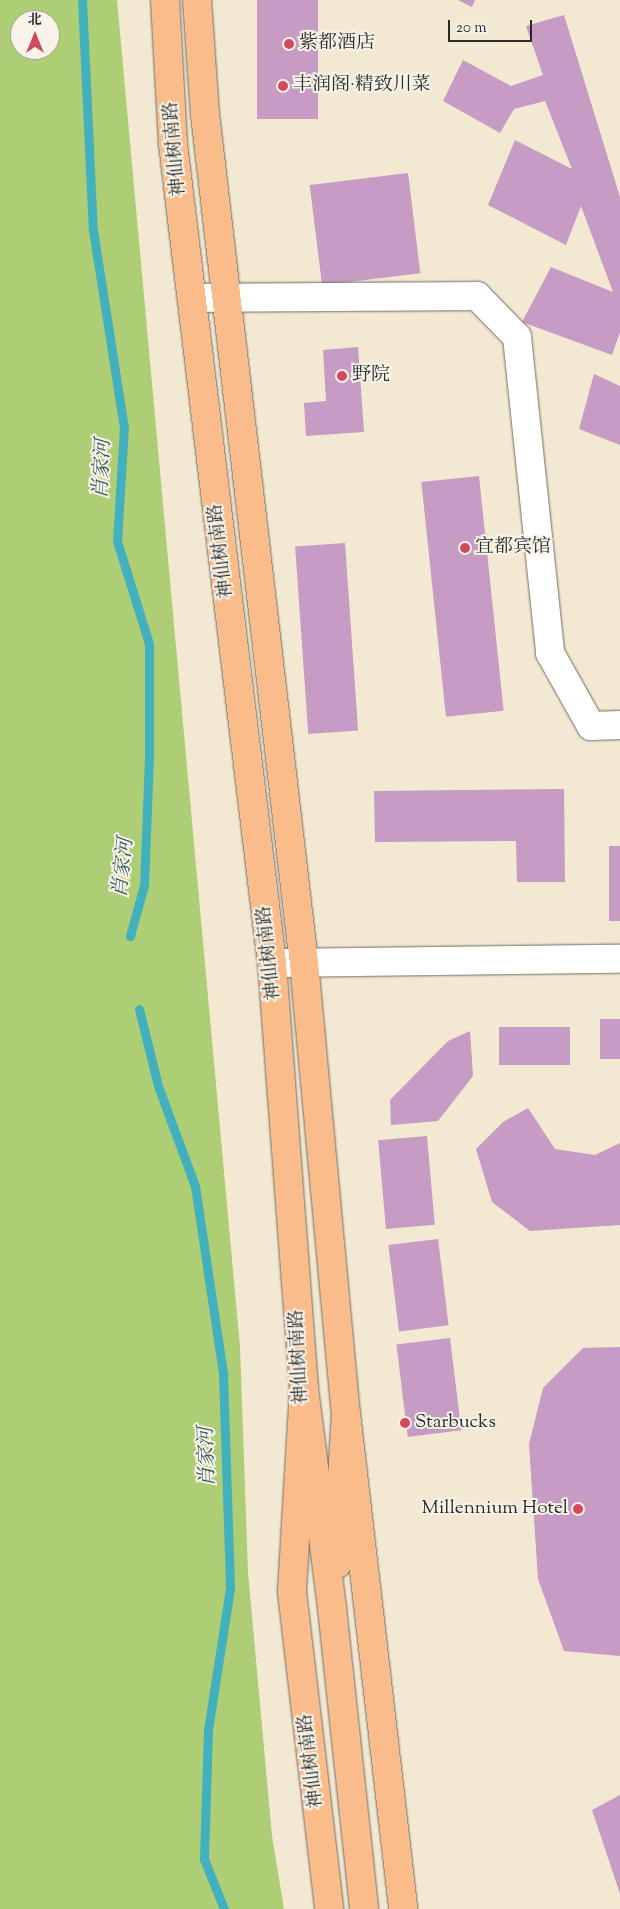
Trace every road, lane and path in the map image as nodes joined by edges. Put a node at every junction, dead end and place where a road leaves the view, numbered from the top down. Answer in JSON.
{"nodes":[{"id":1,"x":165,"y":0,"type":"edge"},
{"id":2,"x":197,"y":0,"type":"edge"},
{"id":3,"x":192,"y":298,"type":"junction"},
{"id":4,"x":228,"y":298,"type":"junction"},
{"id":5,"x":620,"y":725,"type":"edge"},
{"id":6,"x":620,"y":959,"type":"edge"},
{"id":7,"x":272,"y":963,"type":"junction"},
{"id":8,"x":304,"y":963,"type":"junction"},
{"id":9,"x":304,"y":1389,"type":"junction"},
{"id":10,"x":346,"y":1414,"type":"junction"},
{"id":11,"x":332,"y":1608,"type":"junction"},
{"id":12,"x":329,"y":1909,"type":"edge"},
{"id":13,"x":364,"y":1909,"type":"edge"},
{"id":14,"x":403,"y":1909,"type":"edge"}],
"edges":[{"from":1,"to":3,"type":"main road","name":"神仙树南路"},
{"from":2,"to":4,"type":"main road"},
{"from":3,"to":4,"type":"street"},
{"from":3,"to":7,"type":"main road","name":"神仙树南路"},
{"from":4,"to":5,"type":"street"},
{"from":4,"to":8,"type":"main road"},
{"from":6,"to":8,"type":"street"},
{"from":7,"to":8,"type":"street"},
{"from":7,"to":9,"type":"main road","name":"神仙树南路"},
{"from":8,"to":10,"type":"main road"},
{"from":9,"to":11,"type":"main road"},
{"from":9,"to":12,"type":"main road","name":"神仙树南路"},
{"from":10,"to":11,"type":"main road"},
{"from":10,"to":14,"type":"main road"},
{"from":11,"to":13,"type":"main road"}]}
